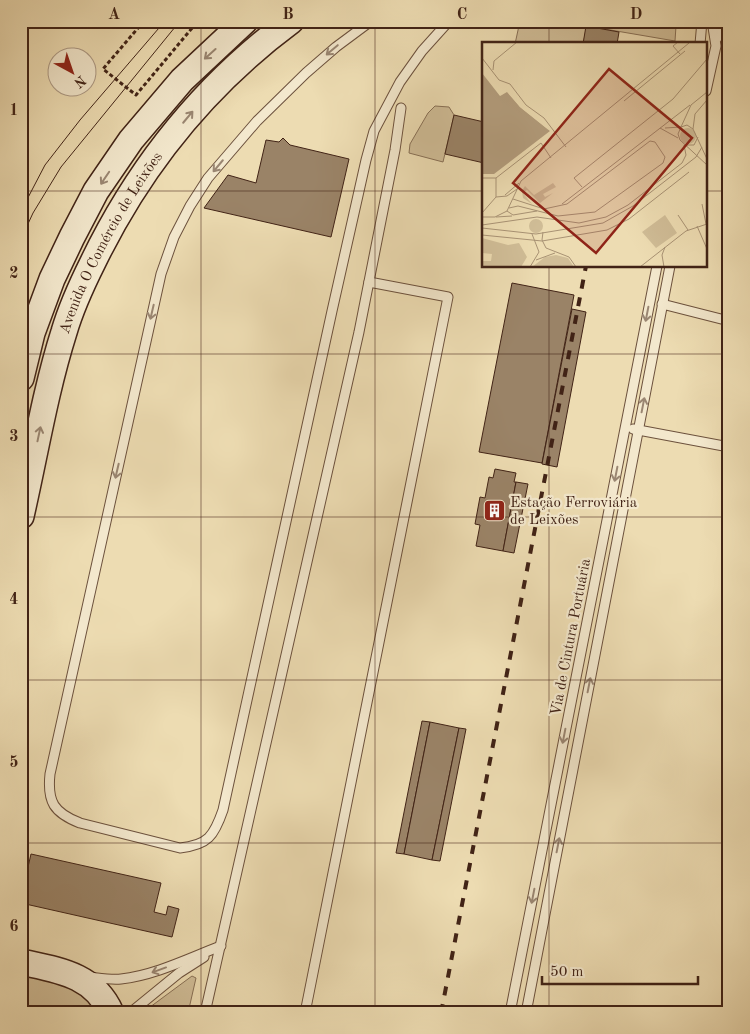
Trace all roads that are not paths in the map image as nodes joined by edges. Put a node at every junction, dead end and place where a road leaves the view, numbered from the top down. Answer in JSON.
{"nodes":[{"id":1,"x":245,"y":21,"type":"edge"},
{"id":2,"x":291,"y":21,"type":"edge"},
{"id":3,"x":371,"y":21,"type":"edge"},
{"id":4,"x":449,"y":21,"type":"edge"},
{"id":5,"x":720,"y":21,"type":"edge"},
{"id":6,"x":704,"y":22,"type":"edge"},
{"id":7,"x":700,"y":42,"type":"edge"},
{"id":8,"x":716,"y":46,"type":"junction"},
{"id":9,"x":708,"y":82,"type":"edge"},
{"id":10,"x":401,"y":108,"type":"dead end"},
{"id":11,"x":656,"y":268,"type":"edge"},
{"id":12,"x":670,"y":268,"type":"edge"},
{"id":13,"x":369,"y":282,"type":"junction"},
{"id":14,"x":662,"y":304,"type":"junction"},
{"id":15,"x":729,"y":321,"type":"edge"},
{"id":16,"x":21,"y":378,"type":"edge"},
{"id":17,"x":625,"y":427,"type":"junction"},
{"id":18,"x":638,"y":430,"type":"junction"},
{"id":19,"x":729,"y":447,"type":"edge"},
{"id":20,"x":21,"y":516,"type":"edge"},
{"id":21,"x":221,"y":946,"type":"junction"},
{"id":22,"x":21,"y":962,"type":"edge"},
{"id":23,"x":58,"y":970,"type":"junction"},
{"id":24,"x":111,"y":1013,"type":"edge"},
{"id":25,"x":130,"y":1013,"type":"edge"},
{"id":26,"x":205,"y":1013,"type":"edge"},
{"id":27,"x":305,"y":1013,"type":"edge"},
{"id":28,"x":510,"y":1013,"type":"edge"},
{"id":29,"x":526,"y":1013,"type":"edge"}],
"edges":[{"from":1,"to":16,"type":"main road","name":"Avenida O Comércio de Leixões","one_way":true},
{"from":20,"to":2,"type":"main road","name":"Avenida O Comércio de Leixões","one_way":true},
{"from":3,"to":4,"type":"lane","one_way":true},
{"from":5,"to":8,"type":"lane"},
{"from":6,"to":7,"type":"lane"},
{"from":6,"to":8,"type":"lane"},
{"from":8,"to":9,"type":"lane"},
{"from":10,"to":13,"type":"lane"},
{"from":11,"to":17,"type":"lane","name":"Via de Cintura Portuária","one_way":true},
{"from":12,"to":14,"type":"lane","name":"Via de Cintura Portuária"},
{"from":13,"to":21,"type":"lane"},
{"from":13,"to":27,"type":"lane"},
{"from":14,"to":15,"type":"lane"},
{"from":18,"to":14,"type":"lane","name":"Via de Cintura Portuária","one_way":true},
{"from":17,"to":18,"type":"lane"},
{"from":17,"to":28,"type":"lane","name":"Via de Cintura Portuária","one_way":true},
{"from":18,"to":19,"type":"lane"},
{"from":29,"to":18,"type":"lane","name":"Via de Cintura Portuária","one_way":true},
{"from":21,"to":23,"type":"lane","one_way":true},
{"from":21,"to":25,"type":"lane"},
{"from":21,"to":26,"type":"lane"},
{"from":22,"to":23,"type":"main road"},
{"from":23,"to":24,"type":"main road"}]}
